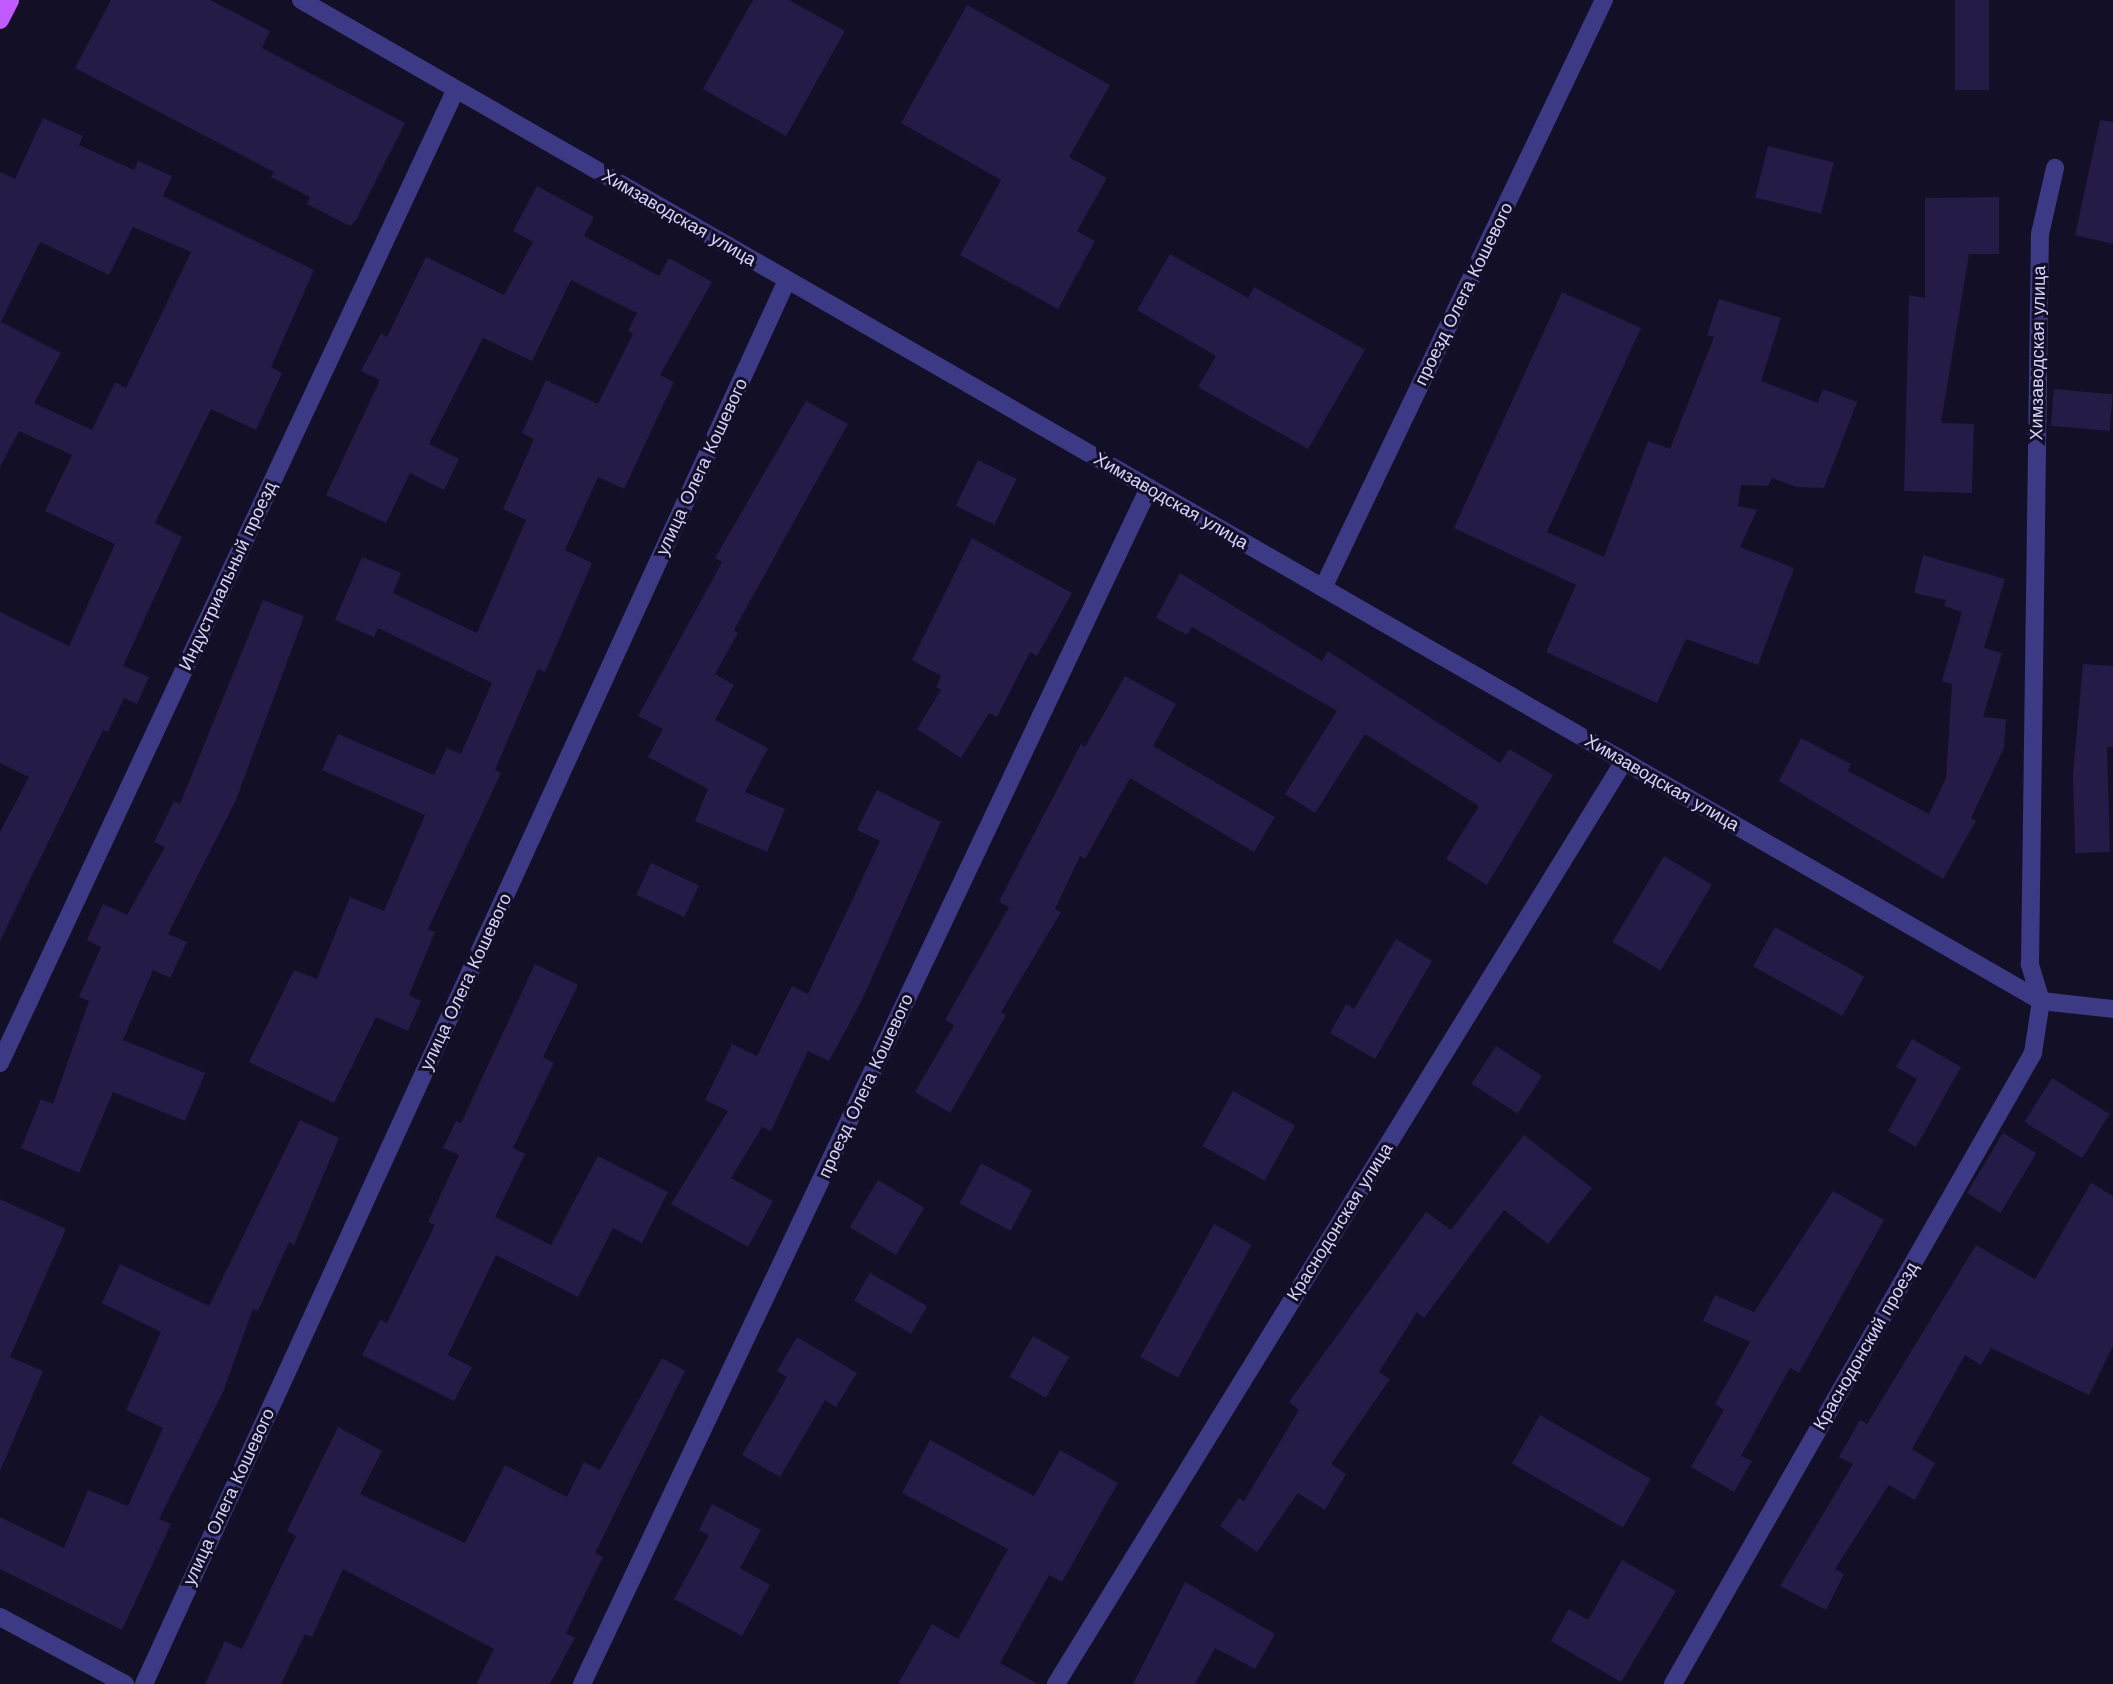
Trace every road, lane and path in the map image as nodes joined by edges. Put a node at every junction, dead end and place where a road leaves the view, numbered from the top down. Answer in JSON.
{"nodes":[{"id":1,"x":10,"y":0,"type":"edge"},
{"id":2,"x":301,"y":0,"type":"edge"},
{"id":3,"x":1604,"y":0,"type":"edge"},
{"id":4,"x":0,"y":20,"type":"edge"},
{"id":5,"x":456,"y":89,"type":"junction"},
{"id":6,"x":2055,"y":168,"type":"dead end"},
{"id":7,"x":787,"y":280,"type":"junction"},
{"id":8,"x":1149,"y":488,"type":"junction"},
{"id":9,"x":1323,"y":588,"type":"junction"},
{"id":10,"x":1624,"y":761,"type":"junction"},
{"id":11,"x":2041,"y":1001,"type":"junction"},
{"id":12,"x":2113,"y":1009,"type":"edge"},
{"id":13,"x":0,"y":1063,"type":"edge"},
{"id":14,"x":0,"y":1617,"type":"edge"},
{"id":15,"x":125,"y":1684,"type":"edge"},
{"id":16,"x":144,"y":1684,"type":"edge"},
{"id":17,"x":582,"y":1684,"type":"edge"},
{"id":18,"x":1056,"y":1684,"type":"edge"},
{"id":19,"x":1673,"y":1684,"type":"edge"}],
"edges":[{"from":1,"to":4,"type":"main road"},
{"from":2,"to":5,"type":"street","name":"Химзаводская улица"},
{"from":3,"to":9,"type":"street","name":"проезд Олега Кошевого"},
{"from":5,"to":7,"type":"street","name":"Химзаводская улица"},
{"from":5,"to":13,"type":"street","name":"Индустриальный проезд"},
{"from":6,"to":11,"type":"street","name":"Химзаводская улица"},
{"from":7,"to":8,"type":"street","name":"Химзаводская улица"},
{"from":7,"to":16,"type":"street","name":"улица Олега Кошевого"},
{"from":8,"to":9,"type":"street","name":"Химзаводская улица"},
{"from":8,"to":17,"type":"street","name":"проезд Олега Кошевого"},
{"from":9,"to":10,"type":"street","name":"Химзаводская улица"},
{"from":10,"to":11,"type":"street","name":"Химзаводская улица"},
{"from":10,"to":18,"type":"street","name":"Краснодонская улица"},
{"from":11,"to":12,"type":"street","name":"Химзаводская улица"},
{"from":11,"to":19,"type":"street","name":"Краснодонский проезд"},
{"from":14,"to":15,"type":"street"}]}
